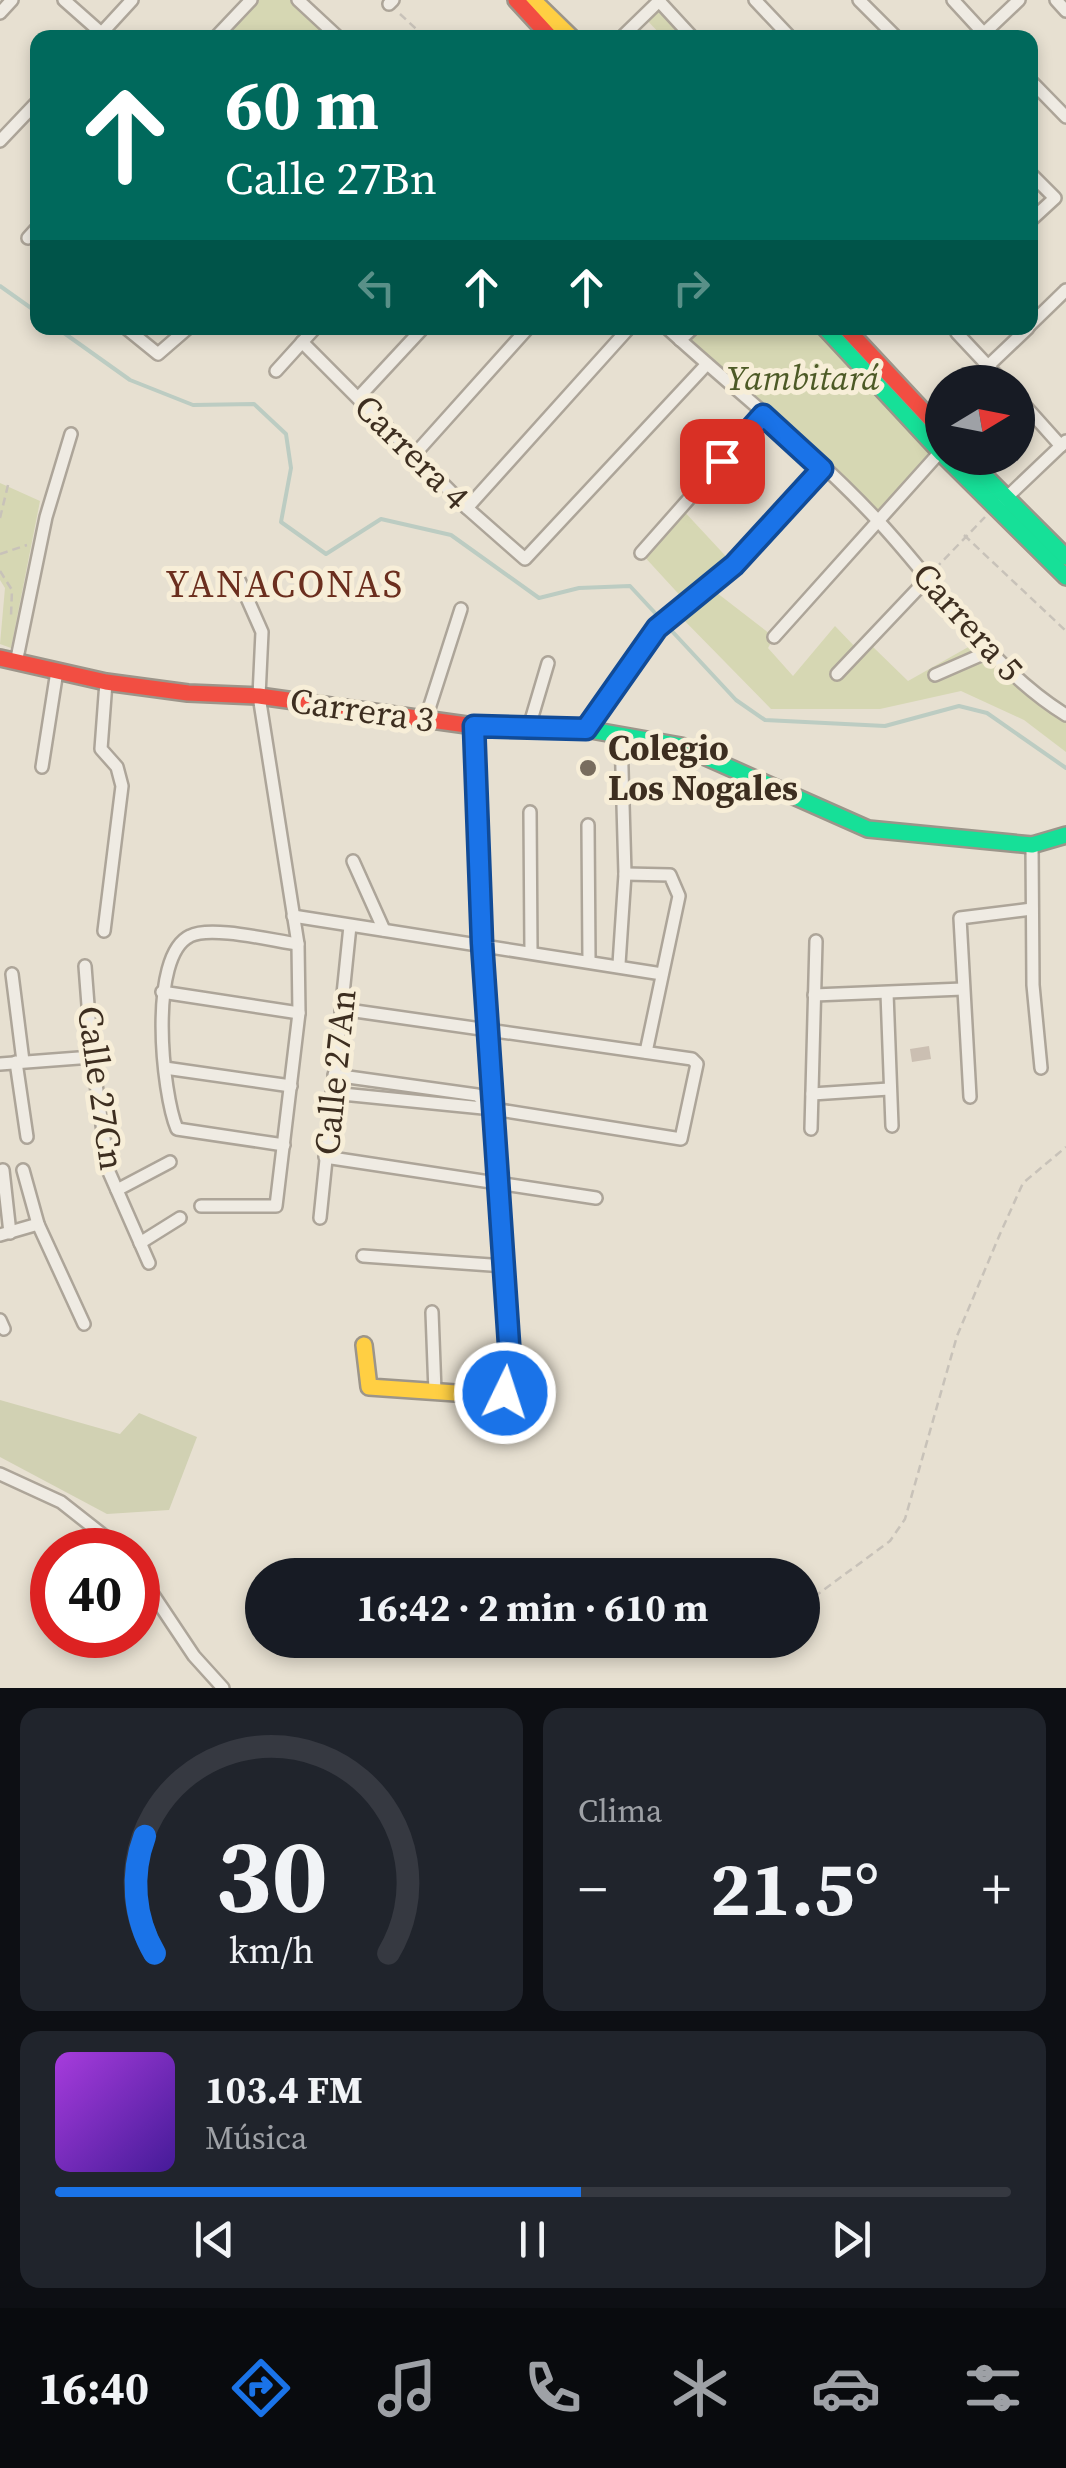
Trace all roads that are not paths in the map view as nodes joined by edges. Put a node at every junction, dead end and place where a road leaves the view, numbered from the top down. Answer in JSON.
{"nodes":[{"id":1,"x":12,"y":0,"type":"edge"},
{"id":2,"x":64,"y":0,"type":"edge"},
{"id":3,"x":132,"y":0,"type":"edge"},
{"id":4,"x":250,"y":0,"type":"edge"},
{"id":5,"x":516,"y":0,"type":"edge"},
{"id":6,"x":533,"y":0,"type":"edge"},
{"id":7,"x":755,"y":0,"type":"edge"},
{"id":8,"x":859,"y":0,"type":"edge"},
{"id":9,"x":954,"y":0,"type":"edge"},
{"id":10,"x":1019,"y":0,"type":"edge"},
{"id":11,"x":1056,"y":0,"type":"edge"},
{"id":12,"x":659,"y":1,"type":"edge"},
{"id":13,"x":305,"y":2,"type":"edge"},
{"id":14,"x":1066,"y":10,"type":"edge"},
{"id":15,"x":0,"y":13,"type":"edge"},
{"id":16,"x":96,"y":30,"type":"edge"},
{"id":17,"x":107,"y":30,"type":"edge"},
{"id":18,"x":223,"y":30,"type":"edge"},
{"id":19,"x":331,"y":30,"type":"edge"},
{"id":20,"x":544,"y":30,"type":"edge"},
{"id":21,"x":564,"y":30,"type":"edge"},
{"id":22,"x":629,"y":30,"type":"edge"},
{"id":23,"x":686,"y":30,"type":"edge"},
{"id":24,"x":783,"y":30,"type":"edge"},
{"id":25,"x":889,"y":30,"type":"edge"},
{"id":26,"x":979,"y":30,"type":"edge"},
{"id":27,"x":990,"y":30,"type":"edge"},
{"id":28,"x":1038,"y":88,"type":"edge"},
{"id":29,"x":30,"y":109,"type":"edge"},
{"id":30,"x":1066,"y":117,"type":"edge"},
{"id":31,"x":0,"y":141,"type":"edge"},
{"id":32,"x":1038,"y":181,"type":"edge"},
{"id":33,"x":1038,"y":214,"type":"edge"},
{"id":34,"x":1066,"y":290,"type":"edge"},
{"id":35,"x":1056,"y":300,"type":"junction"},
{"id":36,"x":1066,"y":311,"type":"edge"},
{"id":37,"x":1038,"y":317,"type":"edge"},
{"id":38,"x":135,"y":335,"type":"edge"},
{"id":39,"x":180,"y":335,"type":"edge"},
{"id":40,"x":308,"y":335,"type":"edge"},
{"id":41,"x":416,"y":335,"type":"edge"},
{"id":42,"x":522,"y":335,"type":"edge"},
{"id":43,"x":623,"y":335,"type":"edge"},
{"id":44,"x":675,"y":335,"type":"edge"},
{"id":45,"x":685,"y":335,"type":"edge"},
{"id":46,"x":832,"y":335,"type":"edge"},
{"id":47,"x":853,"y":335,"type":"edge"},
{"id":48,"x":959,"y":335,"type":"edge"},
{"id":49,"x":1020,"y":335,"type":"edge"},
{"id":50,"x":680,"y":340,"type":"junction"},
{"id":51,"x":302,"y":342,"type":"junction"},
{"id":52,"x":707,"y":364,"type":"junction"},
{"id":53,"x":987,"y":365,"type":"edge"},
{"id":54,"x":989,"y":365,"type":"edge"},
{"id":55,"x":276,"y":371,"type":"dead end"},
{"id":56,"x":358,"y":398,"type":"junction"},
{"id":57,"x":925,"y":413,"type":"edge"},
{"id":58,"x":763,"y":415,"type":"junction"},
{"id":59,"x":1035,"y":415,"type":"edge"},
{"id":60,"x":71,"y":434,"type":"dead end"},
{"id":61,"x":925,"y":435,"type":"edge"},
{"id":62,"x":1063,"y":443,"type":"edge"},
{"id":63,"x":414,"y":455,"type":"junction"},
{"id":64,"x":822,"y":469,"type":"junction"},
{"id":65,"x":925,"y":473,"type":"edge"},
{"id":66,"x":967,"y":475,"type":"edge"},
{"id":67,"x":979,"y":475,"type":"edge"},
{"id":68,"x":1000,"y":504,"type":"junction"},
{"id":69,"x":467,"y":508,"type":"junction"},
{"id":70,"x":878,"y":521,"type":"junction"},
{"id":71,"x":640,"y":552,"type":"dead end"},
{"id":72,"x":1066,"y":557,"type":"edge"},
{"id":73,"x":1066,"y":577,"type":"edge"},
{"id":74,"x":928,"y":578,"type":"junction"},
{"id":75,"x":238,"y":580,"type":"dead end"},
{"id":76,"x":461,"y":609,"type":"dead end"},
{"id":77,"x":774,"y":637,"type":"dead end"},
{"id":78,"x":990,"y":651,"type":"junction"},
{"id":79,"x":8,"y":661,"type":"edge"},
{"id":80,"x":548,"y":663,"type":"dead end"},
{"id":81,"x":58,"y":672,"type":"junction"},
{"id":82,"x":837,"y":674,"type":"dead end"},
{"id":83,"x":935,"y":675,"type":"dead end"},
{"id":84,"x":106,"y":682,"type":"junction"},
{"id":85,"x":260,"y":696,"type":"junction"},
{"id":86,"x":1066,"y":715,"type":"edge"},
{"id":87,"x":426,"y":718,"type":"junction"},
{"id":88,"x":474,"y":726,"type":"junction"},
{"id":89,"x":529,"y":727,"type":"junction"},
{"id":90,"x":586,"y":729,"type":"junction"},
{"id":91,"x":621,"y":735,"type":"junction"},
{"id":92,"x":42,"y":767,"type":"dead end"},
{"id":93,"x":530,"y":812,"type":"dead end"},
{"id":94,"x":588,"y":826,"type":"dead end"},
{"id":95,"x":1066,"y":835,"type":"edge"},
{"id":96,"x":1032,"y":844,"type":"junction"},
{"id":97,"x":353,"y":861,"type":"dead end"},
{"id":98,"x":624,"y":874,"type":"junction"},
{"id":99,"x":1032,"y":909,"type":"junction"},
{"id":100,"x":293,"y":916,"type":"junction"},
{"id":101,"x":350,"y":926,"type":"junction"},
{"id":102,"x":384,"y":930,"type":"junction"},
{"id":103,"x":104,"y":931,"type":"dead end"},
{"id":104,"x":816,"y":941,"type":"dead end"},
{"id":105,"x":482,"y":943,"type":"junction"},
{"id":106,"x":298,"y":944,"type":"junction"},
{"id":107,"x":530,"y":952,"type":"junction"},
{"id":108,"x":589,"y":960,"type":"junction"},
{"id":109,"x":619,"y":964,"type":"junction"},
{"id":110,"x":85,"y":966,"type":"dead end"},
{"id":111,"x":12,"y":974,"type":"dead end"},
{"id":112,"x":662,"y":974,"type":"junction"},
{"id":113,"x":963,"y":988,"type":"junction"},
{"id":114,"x":162,"y":992,"type":"junction"},
{"id":115,"x":887,"y":993,"type":"junction"},
{"id":116,"x":814,"y":995,"type":"junction"},
{"id":117,"x":341,"y":1009,"type":"junction"},
{"id":118,"x":298,"y":1014,"type":"junction"},
{"id":119,"x":488,"y":1028,"type":"junction"},
{"id":120,"x":646,"y":1052,"type":"junction"},
{"id":121,"x":92,"y":1057,"type":"junction"},
{"id":122,"x":19,"y":1062,"type":"junction"},
{"id":123,"x":0,"y":1064,"type":"edge"},
{"id":124,"x":165,"y":1068,"type":"junction"},
{"id":125,"x":1041,"y":1068,"type":"dead end"},
{"id":126,"x":334,"y":1075,"type":"junction"},
{"id":127,"x":290,"y":1086,"type":"junction"},
{"id":128,"x":889,"y":1090,"type":"junction"},
{"id":129,"x":332,"y":1093,"type":"junction"},
{"id":130,"x":812,"y":1094,"type":"junction"},
{"id":131,"x":970,"y":1097,"type":"dead end"},
{"id":132,"x":493,"y":1109,"type":"junction"},
{"id":133,"x":892,"y":1126,"type":"dead end"},
{"id":134,"x":811,"y":1130,"type":"dead end"},
{"id":135,"x":27,"y":1137,"type":"dead end"},
{"id":136,"x":284,"y":1145,"type":"junction"},
{"id":137,"x":325,"y":1157,"type":"junction"},
{"id":138,"x":170,"y":1162,"type":"dead end"},
{"id":139,"x":3,"y":1170,"type":"dead end"},
{"id":140,"x":23,"y":1170,"type":"dead end"},
{"id":141,"x":498,"y":1182,"type":"junction"},
{"id":142,"x":117,"y":1190,"type":"junction"},
{"id":143,"x":596,"y":1198,"type":"dead end"},
{"id":144,"x":202,"y":1206,"type":"dead end"},
{"id":145,"x":180,"y":1218,"type":"dead end"},
{"id":146,"x":320,"y":1218,"type":"dead end"},
{"id":147,"x":38,"y":1224,"type":"junction"},
{"id":148,"x":5,"y":1234,"type":"edge"},
{"id":149,"x":140,"y":1242,"type":"junction"},
{"id":150,"x":363,"y":1256,"type":"dead end"},
{"id":151,"x":149,"y":1263,"type":"dead end"},
{"id":152,"x":505,"y":1266,"type":"junction"},
{"id":153,"x":432,"y":1312,"type":"dead end"},
{"id":154,"x":84,"y":1324,"type":"dead end"},
{"id":155,"x":364,"y":1345,"type":"dead end"},
{"id":156,"x":435,"y":1392,"type":"junction"},
{"id":157,"x":0,"y":1474,"type":"edge"},
{"id":158,"x":94,"y":1528,"type":"edge"},
{"id":159,"x":160,"y":1605,"type":"edge"},
{"id":160,"x":223,"y":1688,"type":"edge"}],
"edges":[{"from":1,"to":15,"type":"street"},
{"from":2,"to":16,"type":"street"},
{"from":3,"to":17,"type":"street"},
{"from":4,"to":18,"type":"street"},
{"from":5,"to":20,"type":"street"},
{"from":6,"to":21,"type":"street"},
{"from":7,"to":24,"type":"street"},
{"from":8,"to":25,"type":"street"},
{"from":9,"to":26,"type":"street"},
{"from":10,"to":27,"type":"street"},
{"from":11,"to":14,"type":"street"},
{"from":12,"to":22,"type":"street"},
{"from":12,"to":23,"type":"street"},
{"from":13,"to":19,"type":"street"},
{"from":28,"to":30,"type":"street"},
{"from":29,"to":31,"type":"street"},
{"from":32,"to":33,"type":"street"},
{"from":34,"to":35,"type":"street"},
{"from":35,"to":36,"type":"street"},
{"from":35,"to":37,"type":"street"},
{"from":38,"to":39,"type":"street"},
{"from":40,"to":51,"type":"street"},
{"from":41,"to":56,"type":"street"},
{"from":42,"to":63,"type":"street"},
{"from":43,"to":69,"type":"street"},
{"from":44,"to":50,"type":"street","name":"Carrera 5"},
{"from":45,"to":50,"type":"street"},
{"from":46,"to":61,"type":"street"},
{"from":47,"to":57,"type":"street"},
{"from":48,"to":53,"type":"street"},
{"from":49,"to":54,"type":"street"},
{"from":50,"to":52,"type":"street","name":"Carrera 5"},
{"from":51,"to":55,"type":"street"},
{"from":51,"to":56,"type":"street","name":"Carrera 4"},
{"from":52,"to":58,"type":"street","name":"Carrera 5"},
{"from":52,"to":69,"type":"street","name":"Carrera 4"},
{"from":56,"to":63,"type":"street","name":"Carrera 4"},
{"from":58,"to":64,"type":"street","name":"Carrera 5"},
{"from":58,"to":71,"type":"street"},
{"from":59,"to":62,"type":"street"},
{"from":60,"to":79,"type":"street"},
{"from":62,"to":68,"type":"street"},
{"from":63,"to":69,"type":"street","name":"Carrera 4"},
{"from":64,"to":70,"type":"street","name":"Carrera 5"},
{"from":64,"to":90,"type":"street"},
{"from":65,"to":70,"type":"street"},
{"from":66,"to":68,"type":"street"},
{"from":67,"to":68,"type":"street"},
{"from":68,"to":72,"type":"street"},
{"from":68,"to":73,"type":"street"},
{"from":70,"to":74,"type":"street","name":"Carrera 5"},
{"from":70,"to":77,"type":"street"},
{"from":74,"to":78,"type":"street","name":"Carrera 5"},
{"from":74,"to":82,"type":"street"},
{"from":75,"to":85,"type":"street"},
{"from":76,"to":87,"type":"street"},
{"from":78,"to":83,"type":"street"},
{"from":78,"to":86,"type":"street","name":"Carrera 5"},
{"from":79,"to":81,"type":"street","name":"Carrera 3"},
{"from":80,"to":89,"type":"street"},
{"from":81,"to":84,"type":"street","name":"Carrera 3"},
{"from":81,"to":92,"type":"street"},
{"from":84,"to":85,"type":"street","name":"Carrera 3"},
{"from":84,"to":103,"type":"street"},
{"from":85,"to":87,"type":"street","name":"Carrera 3"},
{"from":85,"to":100,"type":"street"},
{"from":87,"to":88,"type":"street","name":"Carrera 3"},
{"from":88,"to":89,"type":"street","name":"Carrera 3"},
{"from":88,"to":105,"type":"street"},
{"from":89,"to":90,"type":"street","name":"Carrera 3"},
{"from":90,"to":91,"type":"street","name":"Carrera 3"},
{"from":91,"to":96,"type":"street","name":"Carrera 3"},
{"from":91,"to":98,"type":"street"},
{"from":93,"to":107,"type":"street"},
{"from":94,"to":108,"type":"street"},
{"from":95,"to":96,"type":"street","name":"Carrera 3"},
{"from":96,"to":99,"type":"street"},
{"from":97,"to":102,"type":"street"},
{"from":98,"to":109,"type":"street"},
{"from":98,"to":112,"type":"street"},
{"from":99,"to":113,"type":"street"},
{"from":99,"to":125,"type":"street"},
{"from":100,"to":101,"type":"street"},
{"from":100,"to":106,"type":"street"},
{"from":101,"to":102,"type":"street"},
{"from":101,"to":117,"type":"street","name":"Calle 27An"},
{"from":102,"to":105,"type":"street"},
{"from":104,"to":116,"type":"street"},
{"from":105,"to":107,"type":"street"},
{"from":105,"to":119,"type":"street"},
{"from":106,"to":114,"type":"street"},
{"from":106,"to":118,"type":"street"},
{"from":107,"to":108,"type":"street"},
{"from":108,"to":109,"type":"street"},
{"from":109,"to":112,"type":"street"},
{"from":110,"to":121,"type":"street","name":"Calle 27Cn"},
{"from":111,"to":122,"type":"street"},
{"from":112,"to":120,"type":"street"},
{"from":113,"to":115,"type":"street"},
{"from":113,"to":131,"type":"street"},
{"from":114,"to":118,"type":"street"},
{"from":114,"to":124,"type":"street"},
{"from":115,"to":116,"type":"street"},
{"from":115,"to":128,"type":"street"},
{"from":116,"to":130,"type":"street"},
{"from":117,"to":119,"type":"street"},
{"from":117,"to":126,"type":"street","name":"Calle 27An"},
{"from":118,"to":127,"type":"street"},
{"from":119,"to":120,"type":"street"},
{"from":119,"to":132,"type":"street"},
{"from":120,"to":132,"type":"street"},
{"from":121,"to":122,"type":"street"},
{"from":121,"to":142,"type":"street","name":"Calle 27Cn"},
{"from":122,"to":123,"type":"street"},
{"from":122,"to":135,"type":"street"},
{"from":124,"to":127,"type":"street"},
{"from":124,"to":136,"type":"street"},
{"from":126,"to":129,"type":"street","name":"Calle 27An"},
{"from":126,"to":132,"type":"street"},
{"from":127,"to":136,"type":"street"},
{"from":128,"to":130,"type":"street"},
{"from":128,"to":133,"type":"street"},
{"from":129,"to":132,"type":"street"},
{"from":129,"to":137,"type":"street","name":"Calle 27An"},
{"from":130,"to":134,"type":"street"},
{"from":132,"to":141,"type":"street"},
{"from":136,"to":144,"type":"street"},
{"from":137,"to":141,"type":"street"},
{"from":137,"to":146,"type":"street","name":"Calle 27An"},
{"from":138,"to":142,"type":"street"},
{"from":139,"to":148,"type":"street"},
{"from":140,"to":147,"type":"street"},
{"from":141,"to":143,"type":"street"},
{"from":141,"to":152,"type":"street"},
{"from":142,"to":149,"type":"street","name":"Calle 27Cn"},
{"from":145,"to":149,"type":"street"},
{"from":147,"to":148,"type":"street"},
{"from":147,"to":154,"type":"street"},
{"from":149,"to":151,"type":"street","name":"Calle 27Cn"},
{"from":150,"to":152,"type":"street"},
{"from":152,"to":156,"type":"street"},
{"from":153,"to":156,"type":"street"},
{"from":155,"to":156,"type":"street"},
{"from":157,"to":158,"type":"street"},
{"from":159,"to":160,"type":"street"}]}
